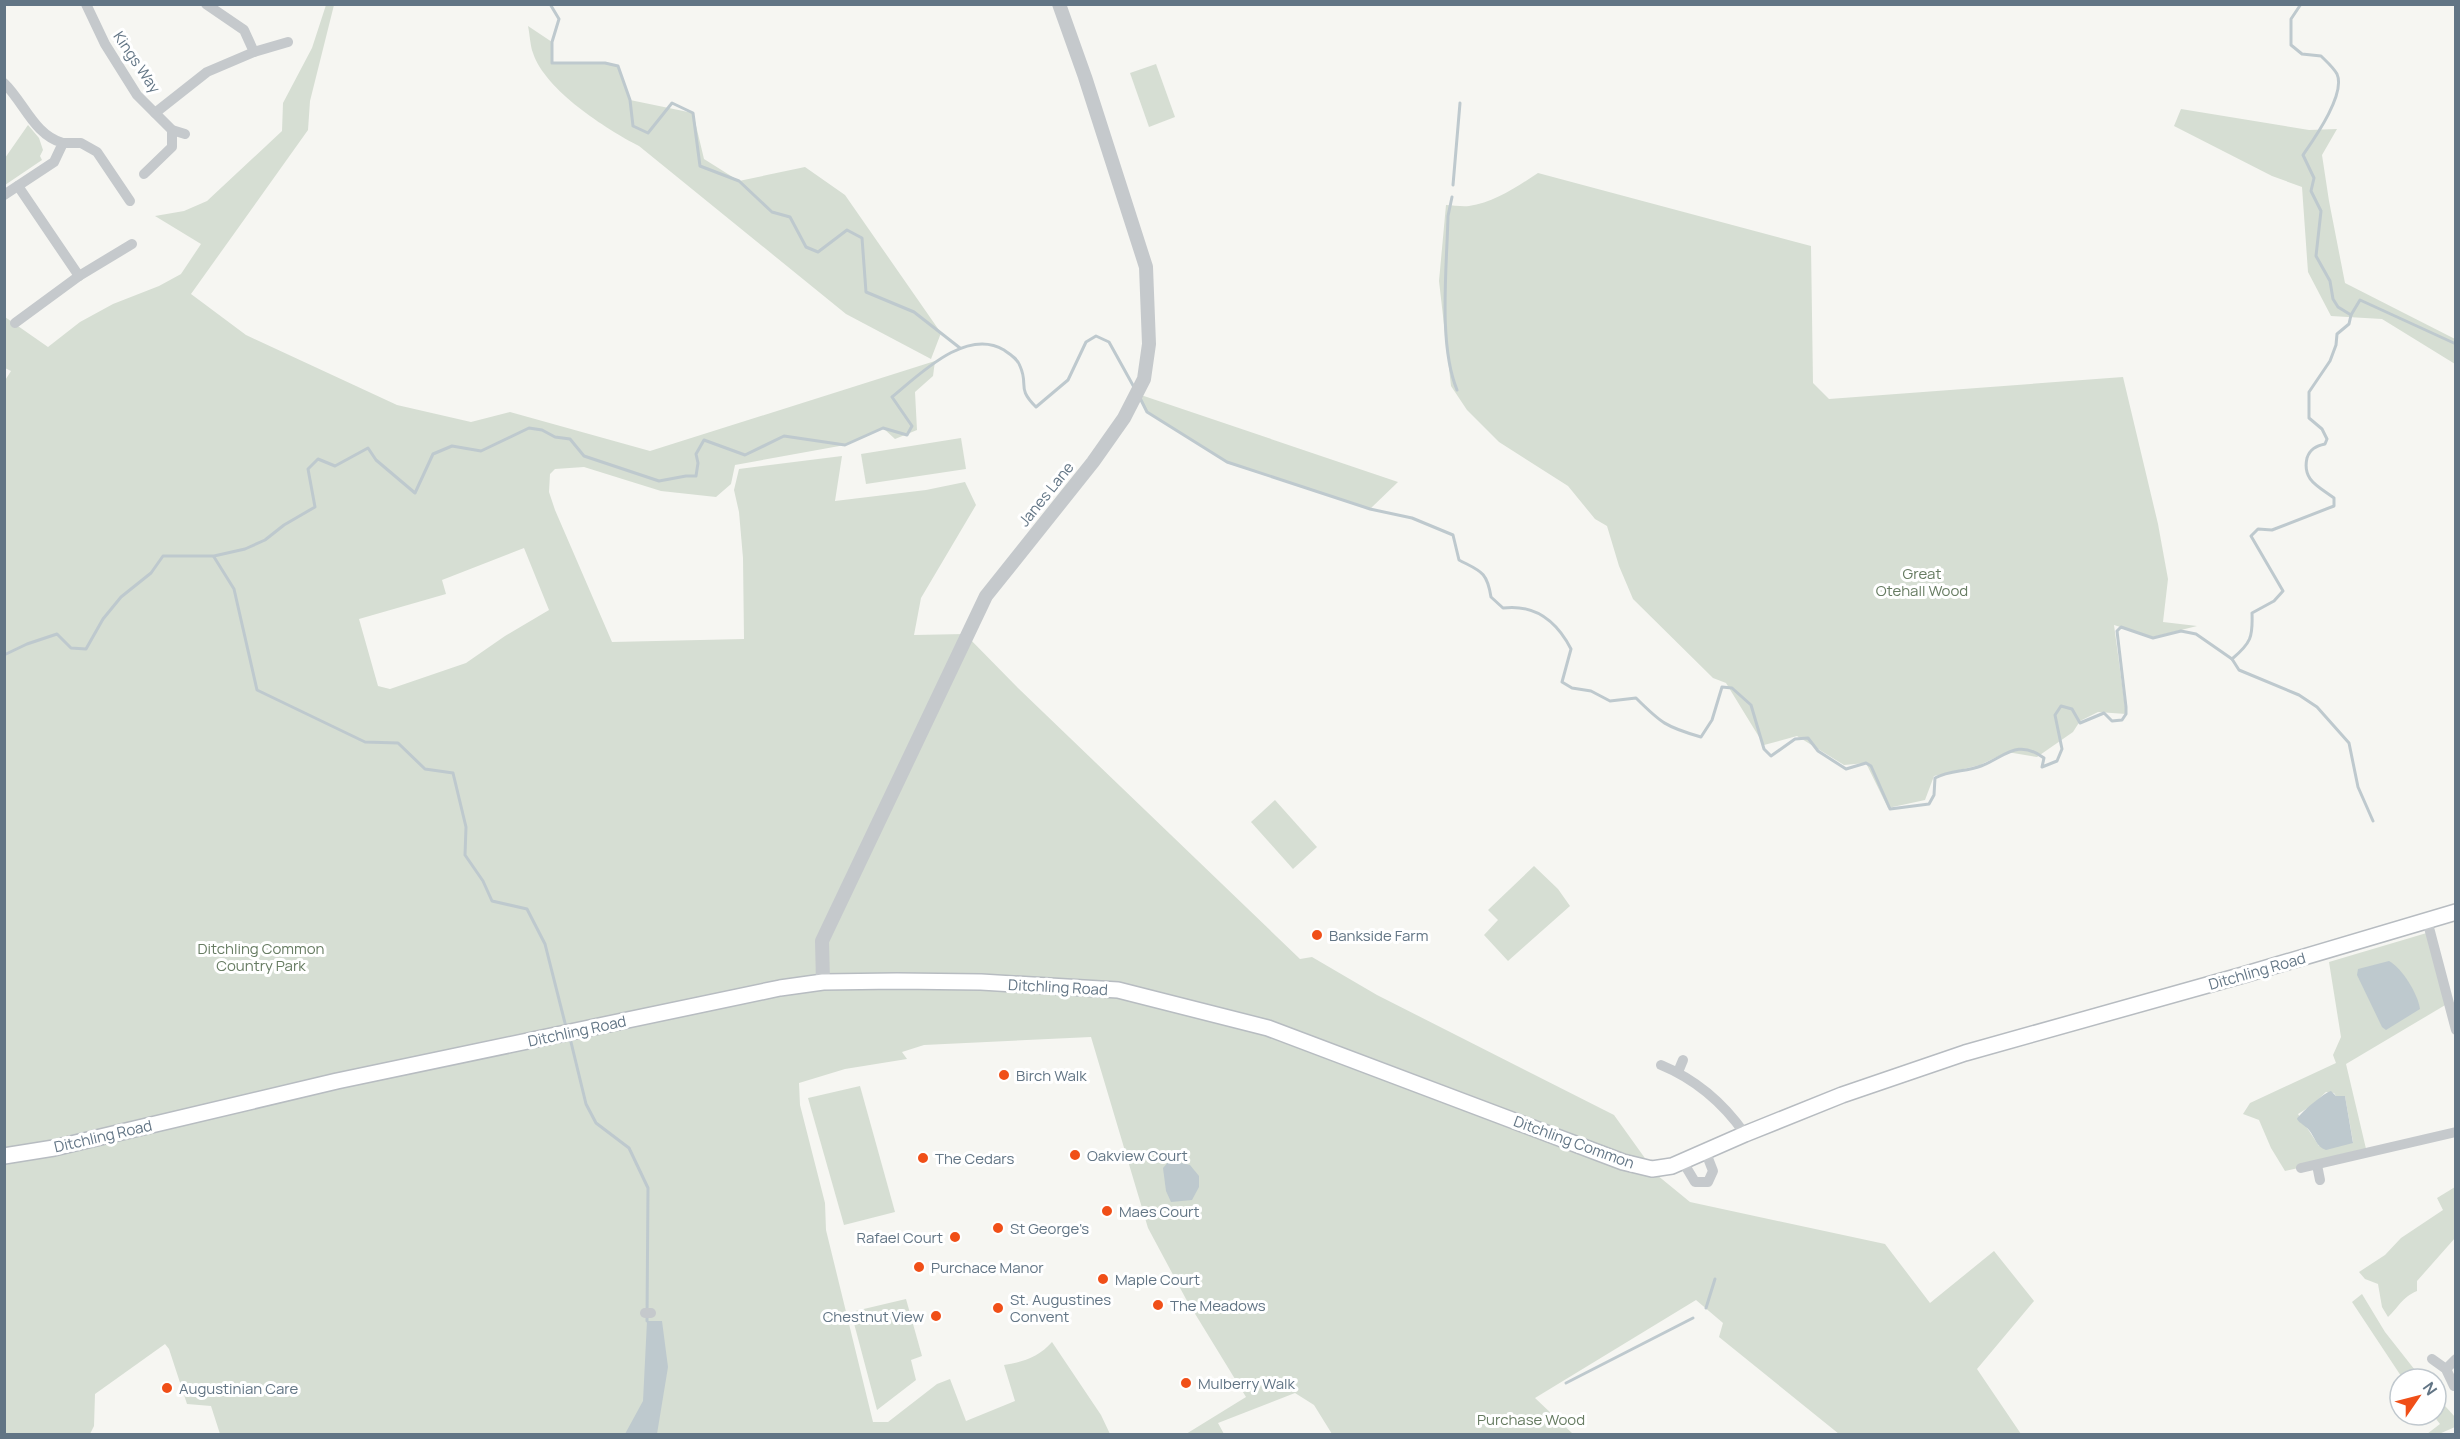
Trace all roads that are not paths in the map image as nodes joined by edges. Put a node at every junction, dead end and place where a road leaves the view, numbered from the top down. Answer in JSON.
{"nodes":[{"id":1,"x":86,"y":4,"type":"edge"},
{"id":2,"x":206,"y":4,"type":"edge"},
{"id":3,"x":1059,"y":4,"type":"edge"},
{"id":4,"x":288,"y":42,"type":"dead end"},
{"id":5,"x":254,"y":52,"type":"junction"},
{"id":6,"x":4,"y":83,"type":"edge"},
{"id":7,"x":156,"y":113,"type":"junction"},
{"id":8,"x":172,"y":130,"type":"junction"},
{"id":9,"x":185,"y":134,"type":"dead end"},
{"id":10,"x":63,"y":143,"type":"junction"},
{"id":11,"x":144,"y":174,"type":"dead end"},
{"id":12,"x":18,"y":186,"type":"junction"},
{"id":13,"x":4,"y":195,"type":"edge"},
{"id":14,"x":130,"y":201,"type":"dead end"},
{"id":15,"x":132,"y":244,"type":"dead end"},
{"id":16,"x":79,"y":276,"type":"junction"},
{"id":17,"x":15,"y":323,"type":"dead end"},
{"id":18,"x":2456,"y":912,"type":"edge"},
{"id":19,"x":2427,"y":920,"type":"junction"},
{"id":20,"x":823,"y":982,"type":"junction"},
{"id":21,"x":1157,"y":1000,"type":"joint"},
{"id":22,"x":2058,"y":1028,"type":"joint"},
{"id":23,"x":2456,"y":1030,"type":"edge"},
{"id":24,"x":1683,"y":1060,"type":"dead end"},
{"id":25,"x":1661,"y":1065,"type":"dead end"},
{"id":26,"x":1678,"y":1072,"type":"junction"},
{"id":27,"x":2456,"y":1132,"type":"edge"},
{"id":28,"x":1745,"y":1134,"type":"junction"},
{"id":29,"x":1706,"y":1153,"type":"junction"},
{"id":30,"x":4,"y":1156,"type":"edge"},
{"id":31,"x":1683,"y":1162,"type":"junction"},
{"id":32,"x":2316,"y":1165,"type":"junction"},
{"id":33,"x":2301,"y":1168,"type":"dead end"},
{"id":34,"x":2320,"y":1180,"type":"dead end"},
{"id":35,"x":2432,"y":1359,"type":"dead end"},
{"id":36,"x":2443,"y":1367,"type":"edge"},
{"id":37,"x":2448,"y":1373,"type":"edge"},
{"id":38,"x":2454,"y":1386,"type":"dead end"}],
"edges":[{"from":1,"to":7,"type":"street","name":"Kings Way"},
{"from":2,"to":5,"type":"street"},
{"from":3,"to":20,"type":"street","name":"Janes Lane"},
{"from":4,"to":5,"type":"street"},
{"from":5,"to":7,"type":"street"},
{"from":6,"to":10,"type":"street"},
{"from":7,"to":8,"type":"street","name":"Kings Way"},
{"from":8,"to":9,"type":"street","name":"Kings Way"},
{"from":8,"to":11,"type":"street"},
{"from":10,"to":12,"type":"street"},
{"from":10,"to":14,"type":"street"},
{"from":12,"to":13,"type":"street"},
{"from":12,"to":16,"type":"street"},
{"from":15,"to":16,"type":"street"},
{"from":16,"to":17,"type":"street"},
{"from":18,"to":19,"type":"main road","name":"Ditchling Road"},
{"from":19,"to":22,"type":"main road","name":"Ditchling Road"},
{"from":19,"to":23,"type":"street"},
{"from":20,"to":21,"type":"main road","name":"Ditchling Road"},
{"from":20,"to":30,"type":"main road","name":"Ditchling Road"},
{"from":21,"to":31,"type":"main road","name":"Ditchling Common"},
{"from":22,"to":28,"type":"main road","name":"Ditchling Common"},
{"from":24,"to":26,"type":"street"},
{"from":25,"to":26,"type":"street"},
{"from":26,"to":28,"type":"street"},
{"from":27,"to":32,"type":"street"},
{"from":28,"to":29,"type":"main road","name":"Ditchling Common"},
{"from":29,"to":31,"type":"main road","name":"Ditchling Common"},
{"from":29,"to":31,"type":"street"},
{"from":32,"to":33,"type":"street"},
{"from":32,"to":34,"type":"street"},
{"from":35,"to":36,"type":"street"},
{"from":37,"to":38,"type":"street"}]}
